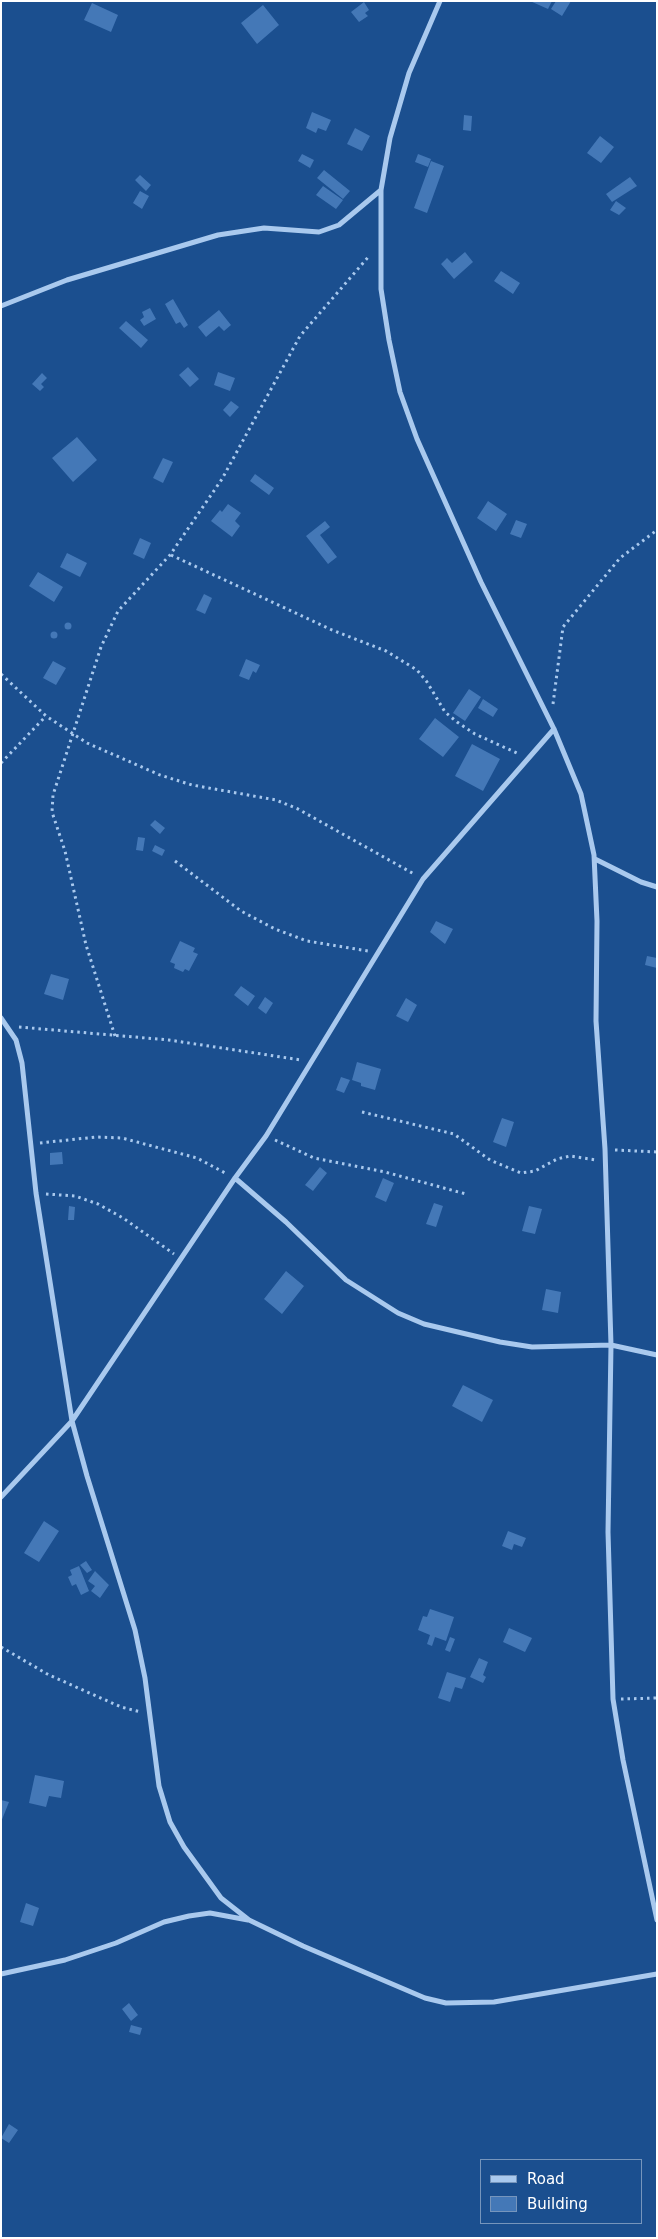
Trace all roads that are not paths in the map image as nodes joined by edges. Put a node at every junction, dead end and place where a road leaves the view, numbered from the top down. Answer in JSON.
{"nodes":[{"id":1,"x":440,"y":1,"type":"edge"},
{"id":2,"x":381,"y":190,"type":"junction"},
{"id":3,"x":1,"y":306,"type":"edge"},
{"id":4,"x":554,"y":729,"type":"junction"},
{"id":5,"x":595,"y":859,"type":"junction"},
{"id":6,"x":657,"y":887,"type":"edge"},
{"id":7,"x":1,"y":1018,"type":"edge"},
{"id":8,"x":235,"y":1178,"type":"junction"},
{"id":9,"x":612,"y":1345,"type":"junction"},
{"id":10,"x":657,"y":1355,"type":"edge"},
{"id":11,"x":72,"y":1421,"type":"junction"},
{"id":12,"x":1,"y":1497,"type":"edge"},
{"id":13,"x":250,"y":1920,"type":"junction"},
{"id":14,"x":657,"y":1920,"type":"edge"},
{"id":15,"x":1,"y":1974,"type":"edge"},
{"id":16,"x":657,"y":1974,"type":"edge"}],
"edges":[{"from":1,"to":2,"type":"street"},
{"from":2,"to":3,"type":"street"},
{"from":2,"to":4,"type":"street"},
{"from":4,"to":5,"type":"street"},
{"from":4,"to":8,"type":"street"},
{"from":5,"to":6,"type":"street"},
{"from":5,"to":9,"type":"street"},
{"from":7,"to":11,"type":"street"},
{"from":8,"to":9,"type":"street"},
{"from":8,"to":11,"type":"street"},
{"from":9,"to":10,"type":"street"},
{"from":9,"to":14,"type":"street"},
{"from":11,"to":12,"type":"street"},
{"from":11,"to":13,"type":"street"},
{"from":13,"to":15,"type":"street"},
{"from":13,"to":16,"type":"street"}]}
